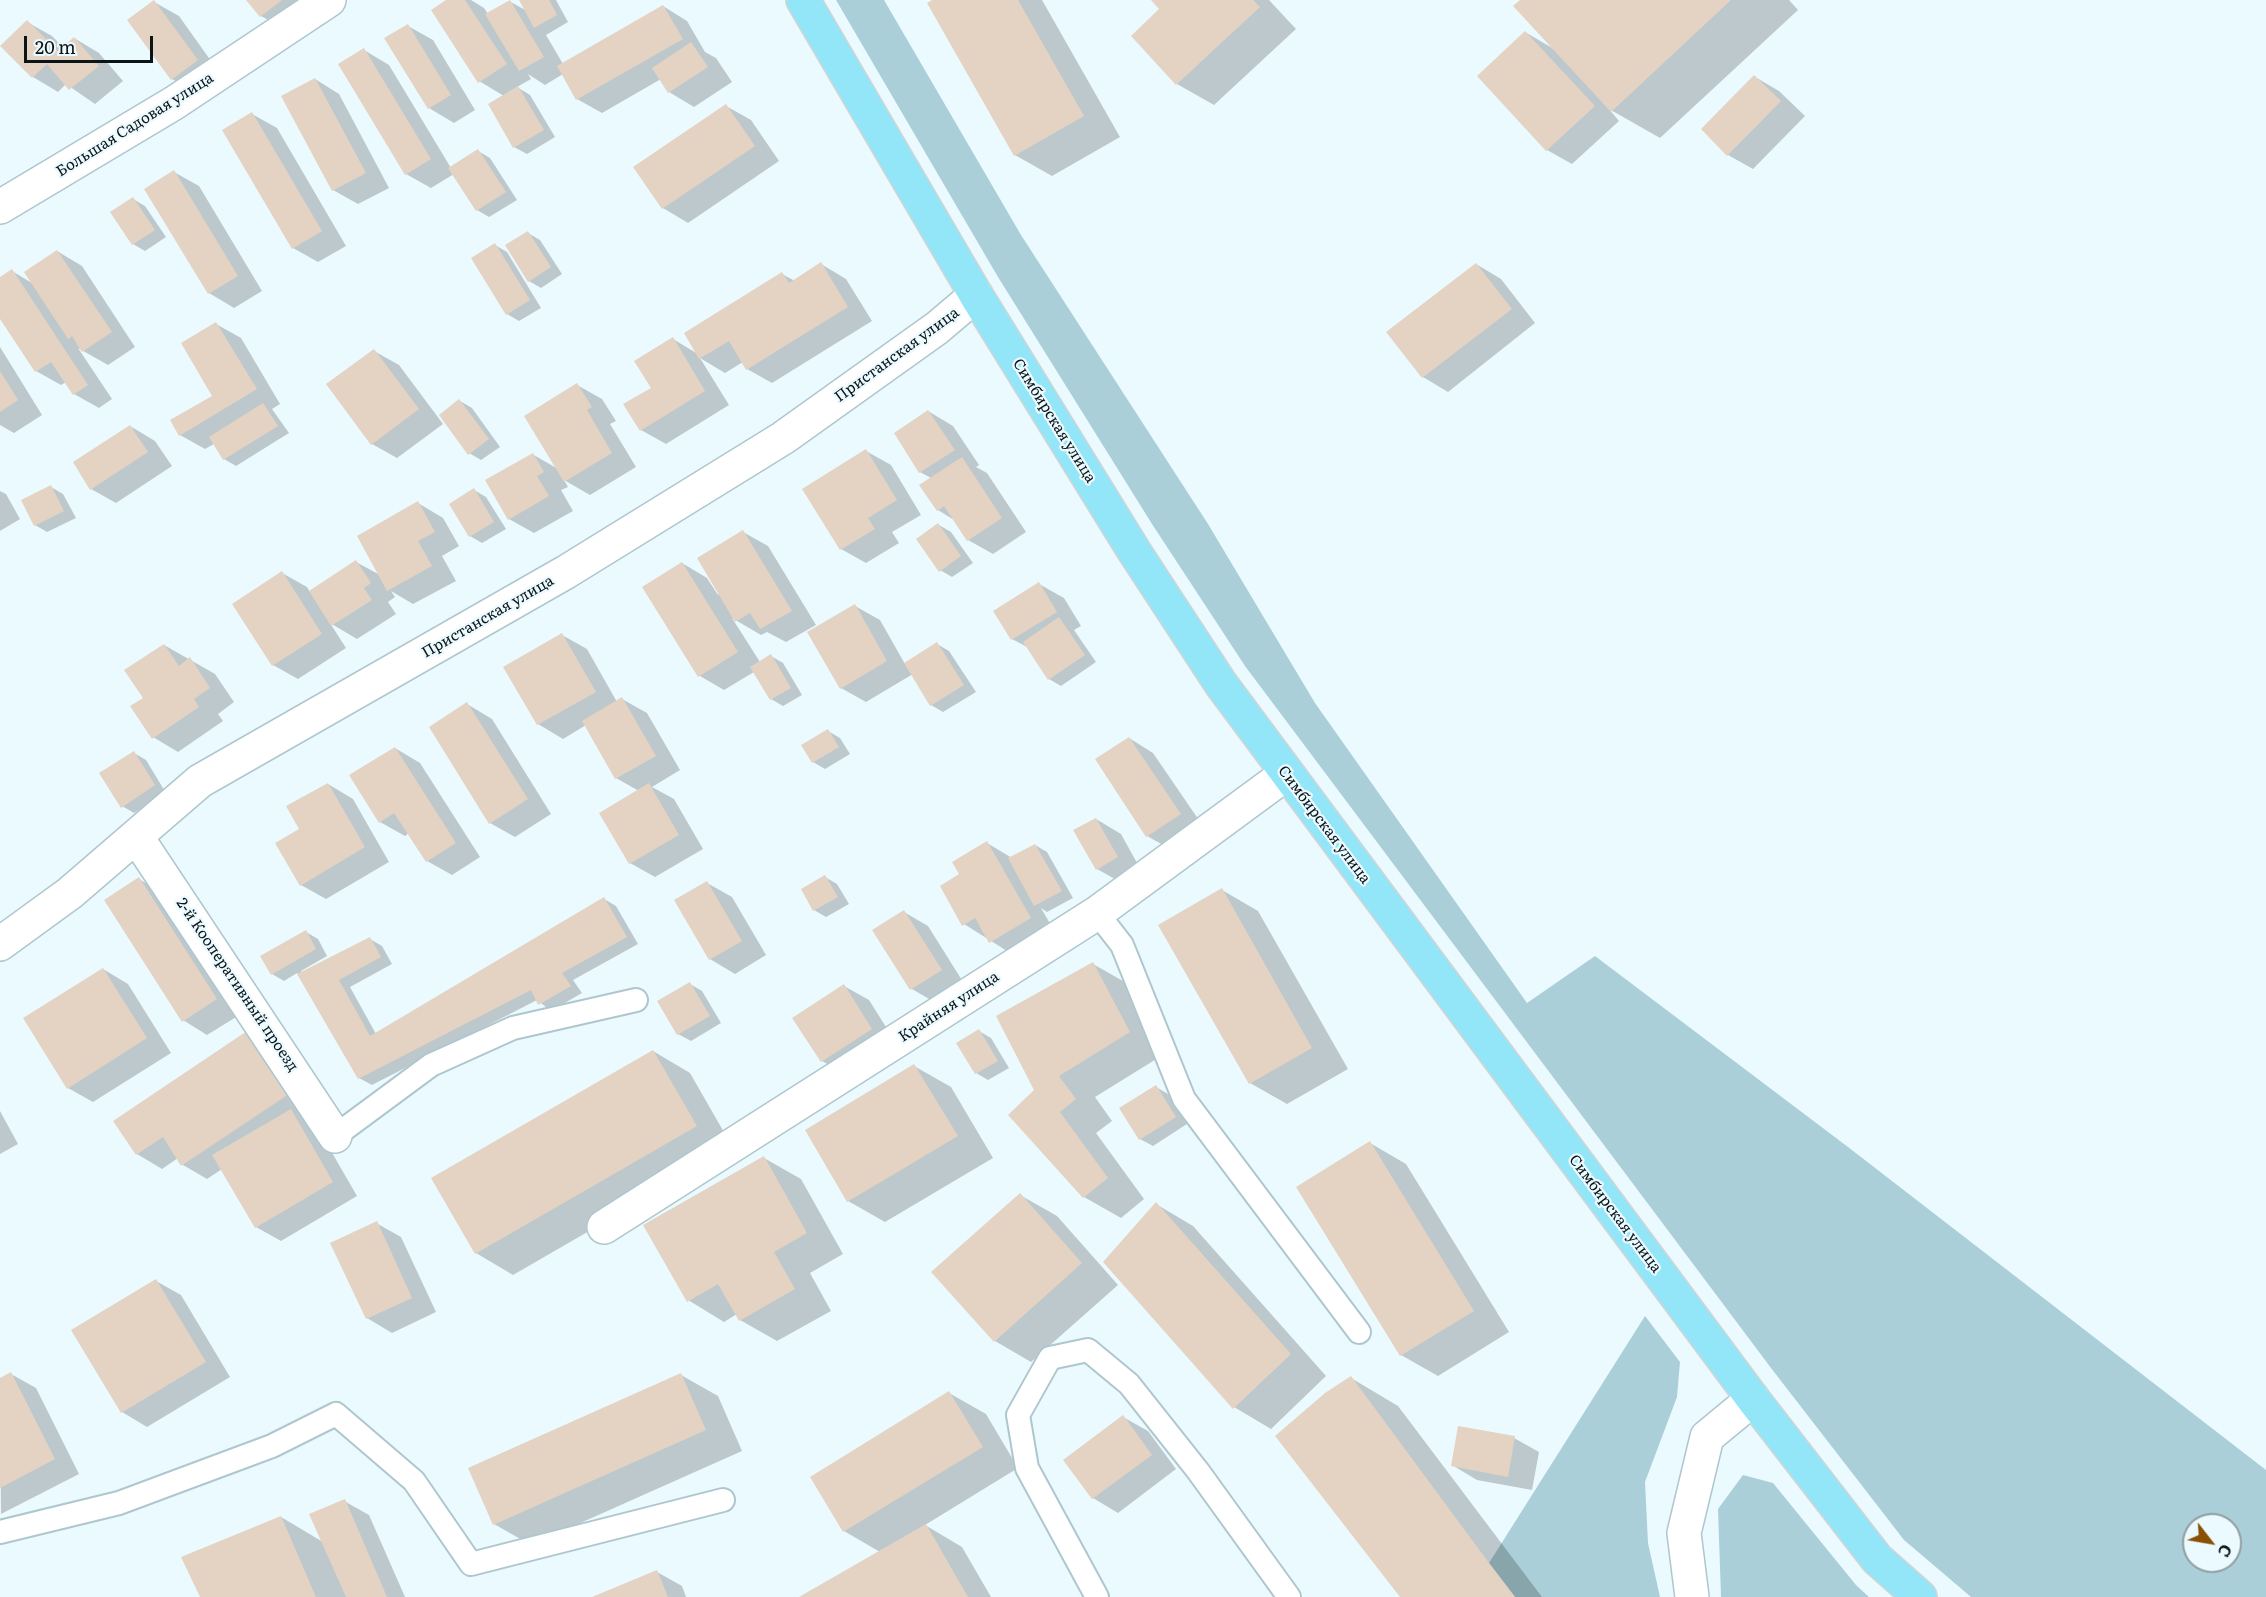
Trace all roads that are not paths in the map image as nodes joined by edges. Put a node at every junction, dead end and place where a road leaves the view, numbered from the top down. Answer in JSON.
{"nodes":[{"id":1,"x":329,"y":0,"type":"edge"},
{"id":2,"x":803,"y":0,"type":"edge"},
{"id":3,"x":0,"y":207,"type":"edge"},
{"id":4,"x":976,"y":295,"type":"junction"},
{"id":5,"x":1286,"y":774,"type":"junction"},
{"id":6,"x":136,"y":836,"type":"junction"},
{"id":7,"x":1096,"y":913,"type":"junction"},
{"id":8,"x":1,"y":940,"type":"edge"},
{"id":9,"x":636,"y":1000,"type":"dead end"},
{"id":10,"x":335,"y":1136,"type":"joint"},
{"id":11,"x":604,"y":1227,"type":"dead end"},
{"id":12,"x":1359,"y":1332,"type":"dead end"},
{"id":13,"x":1753,"y":1399,"type":"junction"},
{"id":14,"x":723,"y":1500,"type":"dead end"},
{"id":15,"x":0,"y":1532,"type":"edge"},
{"id":16,"x":1098,"y":1597,"type":"edge"},
{"id":17,"x":1289,"y":1597,"type":"edge"},
{"id":18,"x":1692,"y":1597,"type":"edge"},
{"id":19,"x":1920,"y":1597,"type":"edge"}],
"edges":[{"from":1,"to":3,"type":"street","name":"Большая Садовая улица"},
{"from":2,"to":4,"type":"main road","name":"Симбирская улица"},
{"from":4,"to":5,"type":"main road","name":"Симбирская улица"},
{"from":4,"to":6,"type":"street","name":"Пристанская улица"},
{"from":5,"to":7,"type":"street","name":"Крайняя улица"},
{"from":5,"to":13,"type":"main road","name":"Симбирская улица"},
{"from":6,"to":8,"type":"street","name":"Пристанская улица"},
{"from":6,"to":10,"type":"street","name":"2-й Кооперативный проезд"},
{"from":7,"to":11,"type":"street","name":"Крайняя улица"},
{"from":7,"to":12,"type":"lane"},
{"from":9,"to":10,"type":"lane"},
{"from":13,"to":18,"type":"street"},
{"from":13,"to":19,"type":"main road","name":"Симбирская улица"},
{"from":14,"to":15,"type":"lane"},
{"from":16,"to":17,"type":"lane"}]}
